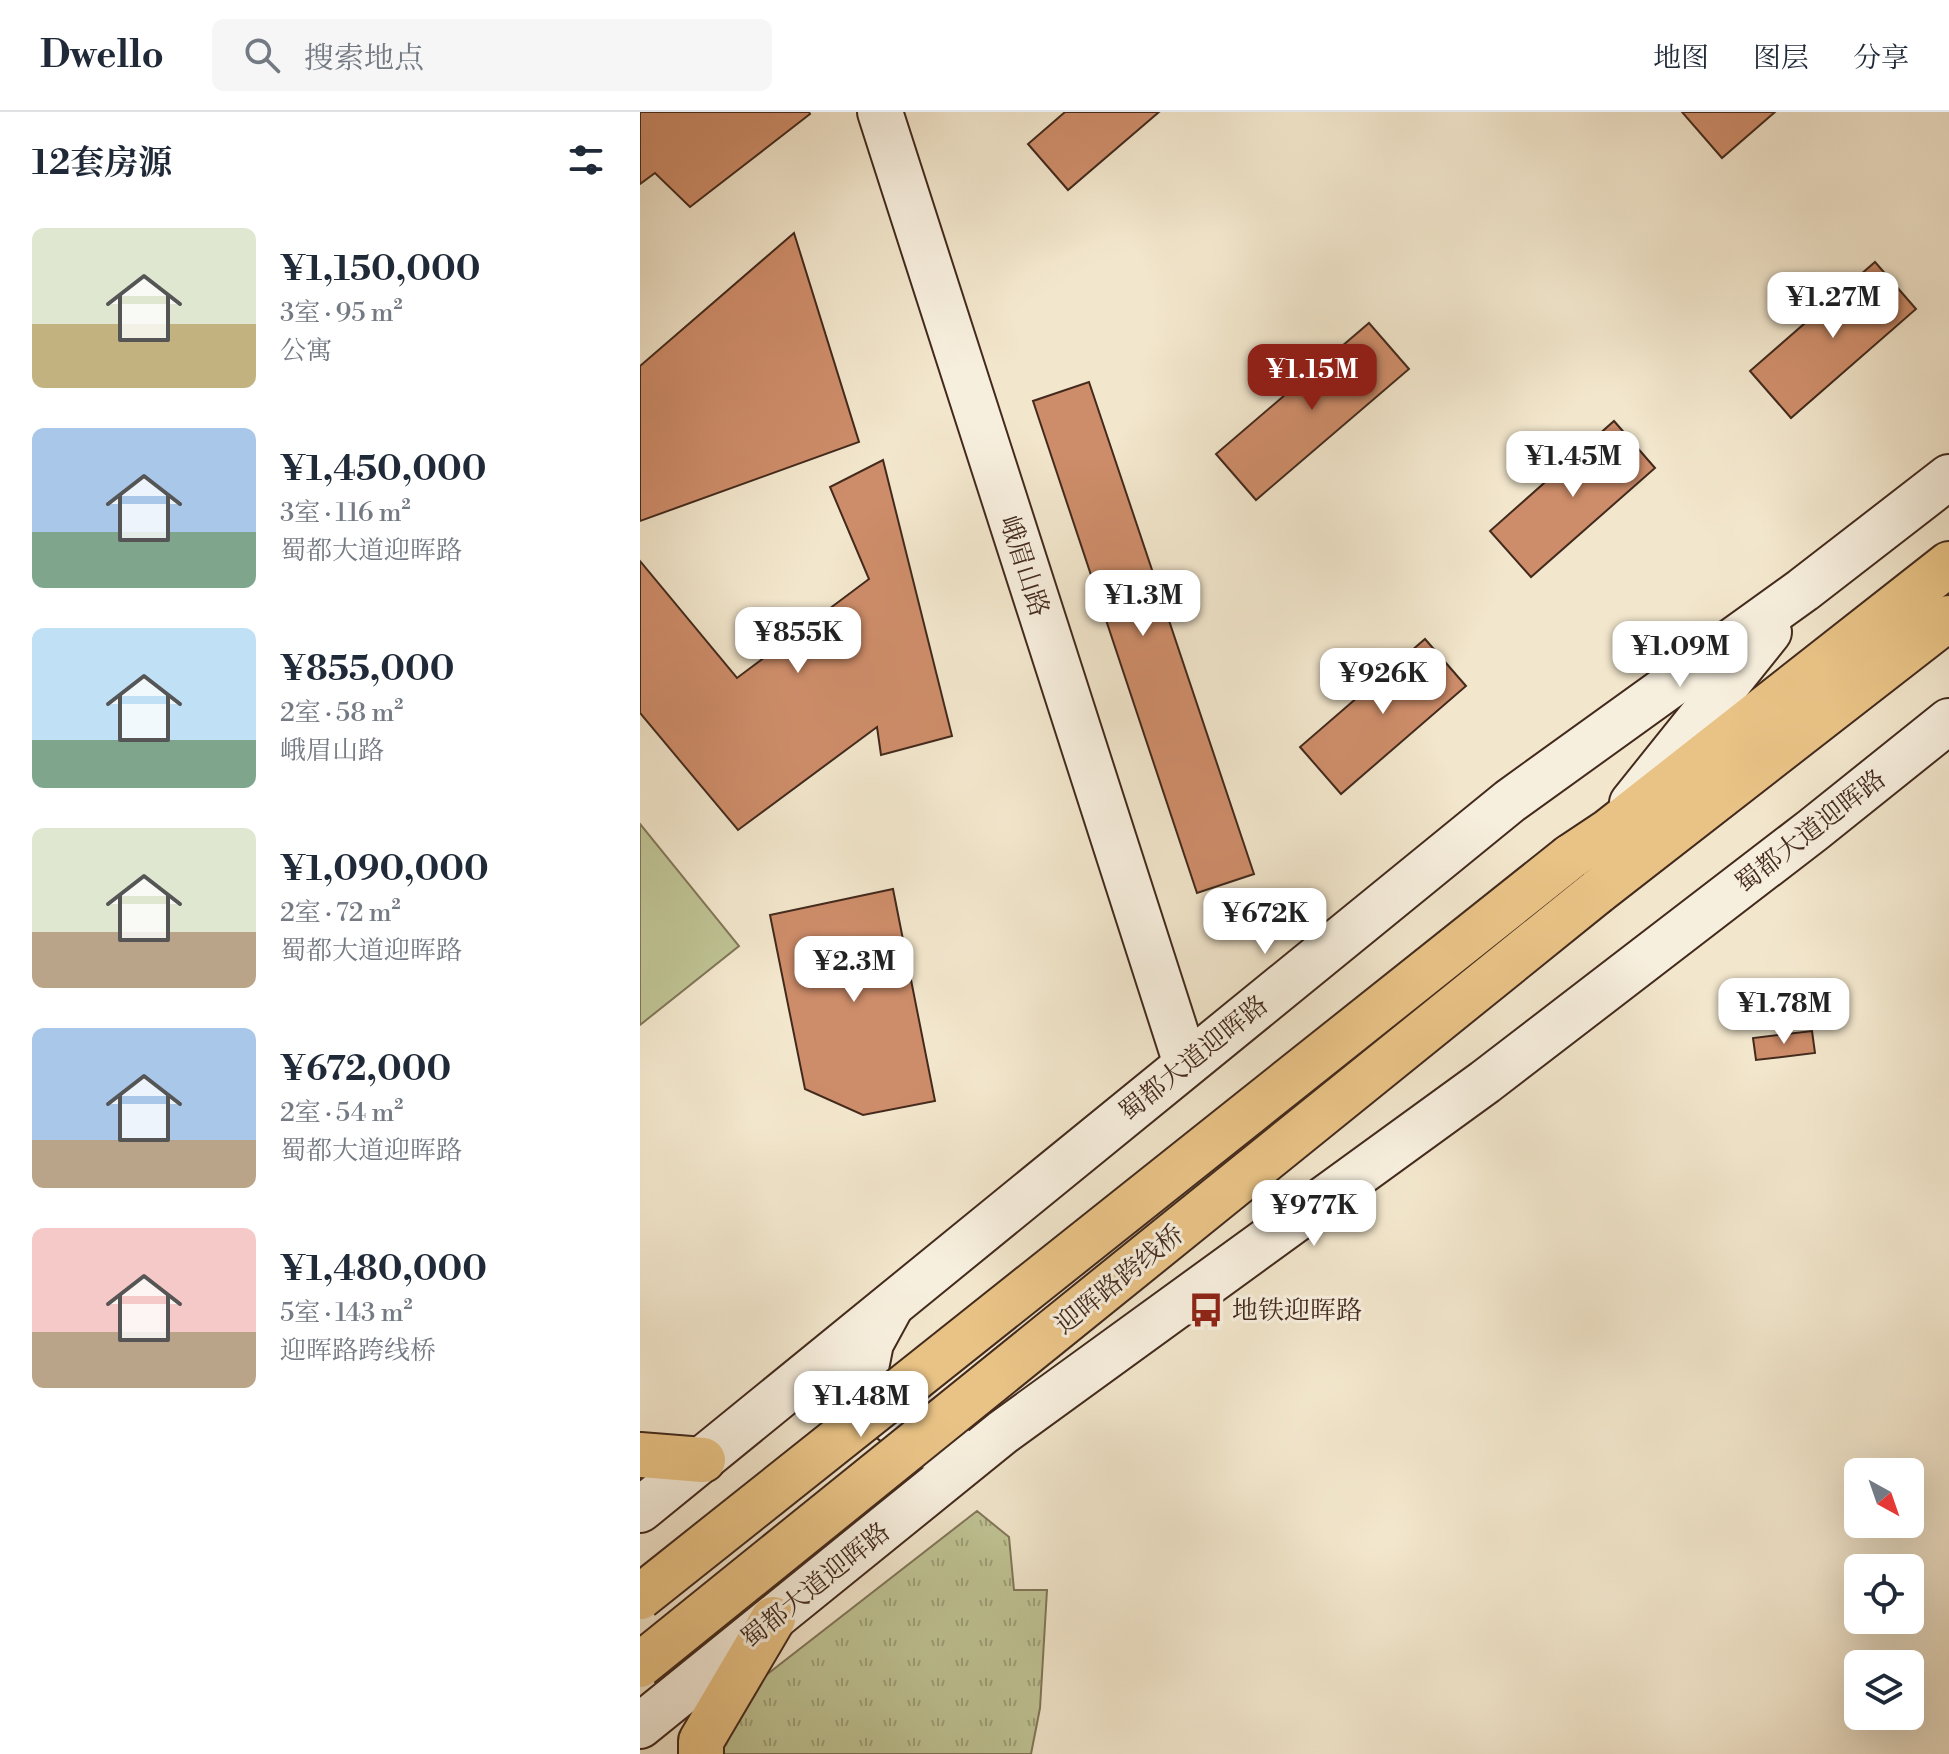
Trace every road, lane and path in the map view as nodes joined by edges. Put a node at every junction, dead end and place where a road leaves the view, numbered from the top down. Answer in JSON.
{"nodes":[{"id":1,"x":880,"y":112,"type":"edge"},
{"id":2,"x":1949,"y":477,"type":"edge"},
{"id":3,"x":1949,"y":564,"type":"edge"},
{"id":4,"x":1803,"y":590,"type":"junction"},
{"id":5,"x":1949,"y":618,"type":"edge"},
{"id":6,"x":1949,"y":641,"type":"edge"},
{"id":7,"x":1887,"y":669,"type":"junction"},
{"id":8,"x":1949,"y":721,"type":"edge"},
{"id":9,"x":1609,"y":831,"type":"junction"},
{"id":10,"x":1186,"y":1064,"type":"junction"},
{"id":11,"x":894,"y":1301,"type":"junction"},
{"id":12,"x":1003,"y":1432,"type":"junction"},
{"id":13,"x":640,"y":1455,"type":"edge"},
{"id":14,"x":703,"y":1460,"type":"junction"},
{"id":15,"x":640,"y":1510,"type":"edge"},
{"id":16,"x":640,"y":1597,"type":"edge"},
{"id":17,"x":773,"y":1619,"type":"junction"},
{"id":18,"x":640,"y":1665,"type":"edge"},
{"id":19,"x":640,"y":1726,"type":"edge"},
{"id":20,"x":701,"y":1754,"type":"edge"}],
"edges":[{"from":1,"to":10,"type":"main road","name":"峨眉山路"},
{"from":2,"to":4,"type":"main road","name":"蜀都大道迎晖路"},
{"from":3,"to":9,"type":"main road"},
{"from":4,"to":9,"type":"main road"},
{"from":4,"to":10,"type":"main road","name":"蜀都大道迎晖路"},
{"from":5,"to":7,"type":"main road"},
{"from":6,"to":7,"type":"main road"},
{"from":7,"to":18,"type":"main road","name":"迎晖路跨线桥","bridge":true},
{"from":8,"to":12,"type":"main road","name":"蜀都大道迎晖路"},
{"from":9,"to":16,"type":"main road","name":"迎晖路跨线桥","bridge":true},
{"from":10,"to":11,"type":"main road","name":"蜀都大道迎晖路"},
{"from":11,"to":12,"type":"main road"},
{"from":11,"to":14,"type":"main road","name":"蜀都大道迎晖路"},
{"from":12,"to":17,"type":"main road","name":"蜀都大道迎晖路"},
{"from":13,"to":14,"type":"main road"},
{"from":14,"to":15,"type":"main road","name":"蜀都大道迎晖路"},
{"from":17,"to":19,"type":"main road","name":"蜀都大道迎晖路"},
{"from":17,"to":20,"type":"main road"}]}
